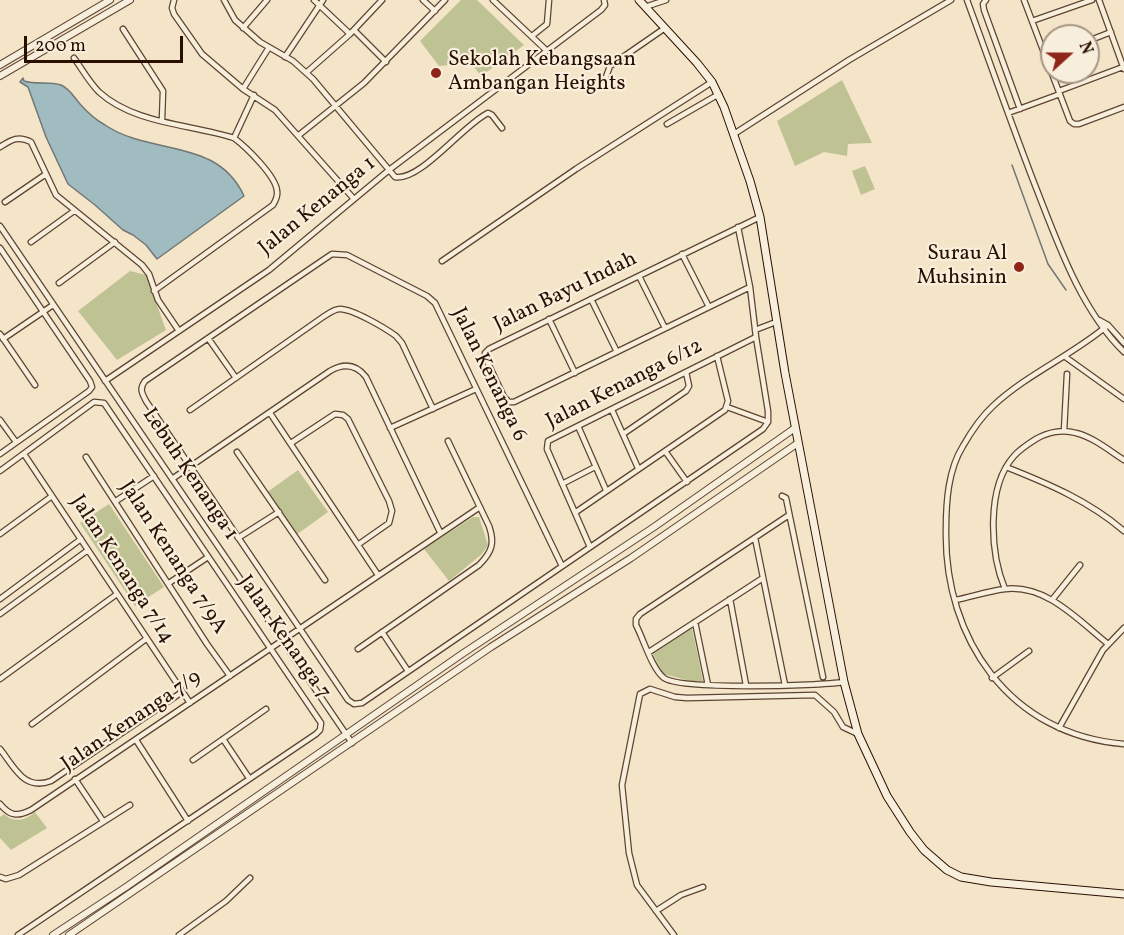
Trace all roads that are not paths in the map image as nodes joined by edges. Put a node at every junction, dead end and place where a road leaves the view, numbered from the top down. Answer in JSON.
{"nodes":[{"id":1,"x":110,"y":0,"type":"edge"},
{"id":2,"x":130,"y":0,"type":"edge"},
{"id":3,"x":174,"y":0,"type":"edge"},
{"id":4,"x":224,"y":0,"type":"edge"},
{"id":5,"x":267,"y":0,"type":"edge"},
{"id":6,"x":314,"y":0,"type":"edge"},
{"id":7,"x":382,"y":0,"type":"edge"},
{"id":8,"x":423,"y":0,"type":"edge"},
{"id":9,"x":445,"y":0,"type":"edge"},
{"id":10,"x":493,"y":0,"type":"edge"},
{"id":11,"x":549,"y":0,"type":"edge"},
{"id":12,"x":604,"y":0,"type":"edge"},
{"id":13,"x":639,"y":0,"type":"edge"},
{"id":14,"x":666,"y":0,"type":"edge"},
{"id":15,"x":951,"y":0,"type":"edge"},
{"id":16,"x":967,"y":0,"type":"edge"},
{"id":17,"x":986,"y":0,"type":"edge"},
{"id":18,"x":1024,"y":0,"type":"edge"},
{"id":19,"x":1092,"y":0,"type":"edge"},
{"id":20,"x":1099,"y":0,"type":"edge"},
{"id":21,"x":321,"y":2,"type":"edge"},
{"id":22,"x":645,"y":7,"type":"junction"},
{"id":23,"x":435,"y":11,"type":"junction"},
{"id":24,"x":1032,"y":21,"type":"junction"},
{"id":25,"x":243,"y":28,"type":"junction"},
{"id":26,"x":665,"y":28,"type":"junction"},
{"id":27,"x":123,"y":29,"type":"dead end"},
{"id":28,"x":352,"y":32,"type":"junction"},
{"id":29,"x":1111,"y":32,"type":"junction"},
{"id":30,"x":532,"y":36,"type":"junction"},
{"id":31,"x":1100,"y":36,"type":"edge"},
{"id":32,"x":1040,"y":41,"type":"edge"},
{"id":33,"x":268,"y":48,"type":"junction"},
{"id":34,"x":546,"y":50,"type":"junction"},
{"id":35,"x":285,"y":57,"type":"junction"},
{"id":36,"x":74,"y":58,"type":"dead end"},
{"id":37,"x":386,"y":62,"type":"junction"},
{"id":38,"x":0,"y":65,"type":"edge"},
{"id":39,"x":1124,"y":68,"type":"edge"},
{"id":40,"x":307,"y":72,"type":"junction"},
{"id":41,"x":0,"y":76,"type":"edge"},
{"id":42,"x":601,"y":81,"type":"dead end"},
{"id":43,"x":712,"y":82,"type":"junction"},
{"id":44,"x":1056,"y":84,"type":"edge"},
{"id":45,"x":243,"y":89,"type":"junction"},
{"id":46,"x":1059,"y":93,"type":"junction"},
{"id":47,"x":719,"y":94,"type":"junction"},
{"id":48,"x":254,"y":95,"type":"junction"},
{"id":49,"x":336,"y":106,"type":"junction"},
{"id":50,"x":1124,"y":107,"type":"edge"},
{"id":51,"x":1020,"y":109,"type":"junction"},
{"id":52,"x":1008,"y":113,"type":"junction"},
{"id":53,"x":162,"y":120,"type":"junction"},
{"id":54,"x":667,"y":124,"type":"dead end"},
{"id":55,"x":502,"y":128,"type":"dead end"},
{"id":56,"x":734,"y":134,"type":"junction"},
{"id":57,"x":299,"y":135,"type":"junction"},
{"id":58,"x":234,"y":138,"type":"junction"},
{"id":59,"x":0,"y":147,"type":"edge"},
{"id":60,"x":389,"y":170,"type":"junction"},
{"id":61,"x":46,"y":174,"type":"junction"},
{"id":62,"x":354,"y":199,"type":"junction"},
{"id":63,"x":5,"y":202,"type":"dead end"},
{"id":64,"x":74,"y":212,"type":"junction"},
{"id":65,"x":759,"y":217,"type":"junction"},
{"id":66,"x":0,"y":226,"type":"edge"},
{"id":67,"x":738,"y":226,"type":"junction"},
{"id":68,"x":32,"y":242,"type":"dead end"},
{"id":69,"x":115,"y":242,"type":"junction"},
{"id":70,"x":0,"y":248,"type":"edge"},
{"id":71,"x":682,"y":254,"type":"junction"},
{"id":72,"x":442,"y":261,"type":"dead end"},
{"id":73,"x":639,"y":276,"type":"junction"},
{"id":74,"x":59,"y":283,"type":"dead end"},
{"id":75,"x":750,"y":287,"type":"junction"},
{"id":76,"x":154,"y":291,"type":"junction"},
{"id":77,"x":591,"y":299,"type":"junction"},
{"id":78,"x":52,"y":305,"type":"junction"},
{"id":79,"x":709,"y":307,"type":"junction"},
{"id":80,"x":42,"y":312,"type":"junction"},
{"id":81,"x":549,"y":319,"type":"junction"},
{"id":82,"x":776,"y":322,"type":"junction"},
{"id":83,"x":1106,"y":327,"type":"junction"},
{"id":84,"x":665,"y":328,"type":"junction"},
{"id":85,"x":755,"y":330,"type":"junction"},
{"id":86,"x":179,"y":331,"type":"junction"},
{"id":87,"x":2,"y":337,"type":"edge"},
{"id":88,"x":756,"y":337,"type":"junction"},
{"id":89,"x":208,"y":338,"type":"junction"},
{"id":90,"x":1124,"y":343,"type":"edge"},
{"id":91,"x":617,"y":352,"type":"junction"},
{"id":92,"x":1124,"y":352,"type":"edge"},
{"id":93,"x":717,"y":356,"type":"junction"},
{"id":94,"x":1064,"y":356,"type":"junction"},
{"id":95,"x":686,"y":372,"type":"junction"},
{"id":96,"x":575,"y":373,"type":"junction"},
{"id":97,"x":1067,"y":374,"type":"dead end"},
{"id":98,"x":236,"y":378,"type":"junction"},
{"id":99,"x":105,"y":381,"type":"junction"},
{"id":100,"x":35,"y":385,"type":"dead end"},
{"id":101,"x":476,"y":388,"type":"junction"},
{"id":102,"x":1124,"y":399,"type":"edge"},
{"id":103,"x":728,"y":407,"type":"junction"},
{"id":104,"x":433,"y":409,"type":"junction"},
{"id":105,"x":190,"y":410,"type":"dead end"},
{"id":106,"x":612,"y":410,"type":"junction"},
{"id":107,"x":270,"y":413,"type":"junction"},
{"id":108,"x":0,"y":420,"type":"edge"},
{"id":109,"x":768,"y":422,"type":"junction"},
{"id":110,"x":578,"y":426,"type":"junction"},
{"id":111,"x":390,"y":428,"type":"junction"},
{"id":112,"x":795,"y":428,"type":"junction"},
{"id":113,"x":1064,"y":431,"type":"junction"},
{"id":114,"x":623,"y":434,"type":"junction"},
{"id":115,"x":448,"y":441,"type":"dead end"},
{"id":116,"x":16,"y":442,"type":"junction"},
{"id":117,"x":291,"y":443,"type":"junction"},
{"id":118,"x":798,"y":443,"type":"junction"},
{"id":119,"x":665,"y":451,"type":"junction"},
{"id":120,"x":237,"y":452,"type":"dead end"},
{"id":121,"x":0,"y":454,"type":"edge"},
{"id":122,"x":24,"y":454,"type":"junction"},
{"id":123,"x":86,"y":457,"type":"dead end"},
{"id":124,"x":1124,"y":460,"type":"edge"},
{"id":125,"x":190,"y":467,"type":"junction"},
{"id":126,"x":595,"y":467,"type":"junction"},
{"id":127,"x":1006,"y":467,"type":"junction"},
{"id":128,"x":638,"y":468,"type":"junction"},
{"id":129,"x":0,"y":471,"type":"edge"},
{"id":130,"x":154,"y":476,"type":"junction"},
{"id":131,"x":172,"y":479,"type":"junction"},
{"id":132,"x":687,"y":482,"type":"junction"},
{"id":133,"x":562,"y":483,"type":"junction"},
{"id":134,"x":606,"y":490,"type":"junction"},
{"id":135,"x":52,"y":496,"type":"junction"},
{"id":136,"x":782,"y":496,"type":"dead end"},
{"id":137,"x":116,"y":501,"type":"junction"},
{"id":138,"x":480,"y":507,"type":"junction"},
{"id":139,"x":279,"y":512,"type":"junction"},
{"id":140,"x":576,"y":512,"type":"junction"},
{"id":141,"x":789,"y":515,"type":"junction"},
{"id":142,"x":1124,"y":531,"type":"edge"},
{"id":143,"x":440,"y":532,"type":"junction"},
{"id":144,"x":0,"y":534,"type":"edge"},
{"id":145,"x":238,"y":538,"type":"junction"},
{"id":146,"x":755,"y":538,"type":"junction"},
{"id":147,"x":81,"y":539,"type":"junction"},
{"id":148,"x":359,"y":544,"type":"junction"},
{"id":149,"x":590,"y":547,"type":"junction"},
{"id":150,"x":88,"y":550,"type":"junction"},
{"id":151,"x":208,"y":557,"type":"junction"},
{"id":152,"x":562,"y":566,"type":"junction"},
{"id":153,"x":1080,"y":566,"type":"dead end"},
{"id":154,"x":378,"y":574,"type":"junction"},
{"id":155,"x":763,"y":578,"type":"junction"},
{"id":156,"x":325,"y":580,"type":"dead end"},
{"id":157,"x":169,"y":584,"type":"junction"},
{"id":158,"x":1005,"y":589,"type":"junction"},
{"id":159,"x":117,"y":594,"type":"junction"},
{"id":160,"x":0,"y":599,"type":"edge"},
{"id":161,"x":730,"y":599,"type":"junction"},
{"id":162,"x":955,"y":600,"type":"junction"},
{"id":163,"x":1052,"y":600,"type":"junction"},
{"id":164,"x":0,"y":614,"type":"edge"},
{"id":165,"x":695,"y":622,"type":"junction"},
{"id":166,"x":300,"y":628,"type":"junction"},
{"id":167,"x":1124,"y":628,"type":"edge"},
{"id":168,"x":382,"y":632,"type":"junction"},
{"id":169,"x":146,"y":639,"type":"junction"},
{"id":170,"x":282,"y":641,"type":"junction"},
{"id":171,"x":1108,"y":644,"type":"junction"},
{"id":172,"x":270,"y":649,"type":"junction"},
{"id":173,"x":358,"y":649,"type":"dead end"},
{"id":174,"x":1029,"y":651,"type":"dead end"},
{"id":175,"x":649,"y":652,"type":"junction"},
{"id":176,"x":408,"y":671,"type":"junction"},
{"id":177,"x":230,"y":676,"type":"junction"},
{"id":178,"x":823,"y":676,"type":"dead end"},
{"id":179,"x":992,"y":678,"type":"junction"},
{"id":180,"x":0,"y":679,"type":"edge"},
{"id":181,"x":844,"y":682,"type":"junction"},
{"id":182,"x":708,"y":685,"type":"junction"},
{"id":183,"x":746,"y":685,"type":"junction"},
{"id":184,"x":785,"y":685,"type":"junction"},
{"id":185,"x":182,"y":692,"type":"junction"},
{"id":186,"x":190,"y":703,"type":"junction"},
{"id":187,"x":266,"y":709,"type":"dead end"},
{"id":188,"x":32,"y":724,"type":"dead end"},
{"id":189,"x":1059,"y":728,"type":"junction"},
{"id":190,"x":858,"y":734,"type":"junction"},
{"id":191,"x":346,"y":735,"type":"junction"},
{"id":192,"x":223,"y":739,"type":"junction"},
{"id":193,"x":136,"y":740,"type":"junction"},
{"id":194,"x":352,"y":743,"type":"junction"},
{"id":195,"x":1124,"y":744,"type":"edge"},
{"id":196,"x":0,"y":749,"type":"edge"},
{"id":197,"x":193,"y":760,"type":"dead end"},
{"id":198,"x":249,"y":778,"type":"junction"},
{"id":199,"x":75,"y":779,"type":"junction"},
{"id":200,"x":0,"y":804,"type":"edge"},
{"id":201,"x":130,"y":805,"type":"dead end"},
{"id":202,"x":188,"y":820,"type":"junction"},
{"id":203,"x":103,"y":821,"type":"junction"},
{"id":204,"x":0,"y":877,"type":"edge"},
{"id":205,"x":250,"y":878,"type":"dead end"},
{"id":206,"x":703,"y":886,"type":"dead end"},
{"id":207,"x":1124,"y":894,"type":"edge"},
{"id":208,"x":656,"y":911,"type":"junction"},
{"id":209,"x":18,"y":935,"type":"edge"},
{"id":210,"x":53,"y":935,"type":"edge"},
{"id":211,"x":69,"y":935,"type":"edge"},
{"id":212,"x":179,"y":935,"type":"edge"},
{"id":213,"x":674,"y":935,"type":"edge"}],
"edges":[{"from":1,"to":38,"type":"street"},
{"from":2,"to":41,"type":"street"},
{"from":3,"to":45,"type":"street"},
{"from":4,"to":25,"type":"street"},
{"from":5,"to":25,"type":"street"},
{"from":6,"to":21,"type":"street"},
{"from":7,"to":28,"type":"street"},
{"from":8,"to":23,"type":"street"},
{"from":9,"to":23,"type":"street"},
{"from":10,"to":30,"type":"street"},
{"from":11,"to":30,"type":"street"},
{"from":12,"to":34,"type":"street","name":"Jalan Kenanga 1"},
{"from":13,"to":22,"type":"main road"},
{"from":14,"to":22,"type":"street"},
{"from":15,"to":56,"type":"street"},
{"from":16,"to":52,"type":"street"},
{"from":17,"to":51,"type":"street"},
{"from":18,"to":24,"type":"street"},
{"from":19,"to":24,"type":"street"},
{"from":20,"to":29,"type":"street"},
{"from":21,"to":28,"type":"street"},
{"from":21,"to":35,"type":"street"},
{"from":22,"to":26,"type":"main road"},
{"from":23,"to":37,"type":"street"},
{"from":24,"to":32,"type":"street"},
{"from":25,"to":33,"type":"street"},
{"from":26,"to":42,"type":"street"},
{"from":26,"to":43,"type":"main road"},
{"from":27,"to":53,"type":"street"},
{"from":28,"to":37,"type":"street"},
{"from":28,"to":40,"type":"street"},
{"from":29,"to":31,"type":"street"},
{"from":29,"to":39,"type":"street"},
{"from":30,"to":34,"type":"street"},
{"from":33,"to":35,"type":"street"},
{"from":33,"to":45,"type":"street"},
{"from":34,"to":60,"type":"street","name":"Jalan Kenanga 1"},
{"from":35,"to":40,"type":"street"},
{"from":36,"to":53,"type":"street"},
{"from":37,"to":49,"type":"street"},
{"from":39,"to":46,"type":"street"},
{"from":40,"to":49,"type":"street"},
{"from":43,"to":47,"type":"main road"},
{"from":43,"to":72,"type":"street"},
{"from":44,"to":46,"type":"street"},
{"from":45,"to":48,"type":"street"},
{"from":46,"to":50,"type":"street"},
{"from":46,"to":51,"type":"street"},
{"from":47,"to":54,"type":"street"},
{"from":47,"to":56,"type":"main road"},
{"from":48,"to":57,"type":"street"},
{"from":48,"to":58,"type":"street"},
{"from":49,"to":57,"type":"street"},
{"from":49,"to":60,"type":"street"},
{"from":51,"to":52,"type":"street"},
{"from":52,"to":83,"type":"street"},
{"from":53,"to":58,"type":"street"},
{"from":55,"to":60,"type":"street"},
{"from":56,"to":65,"type":"main road"},
{"from":57,"to":62,"type":"street"},
{"from":58,"to":76,"type":"street"},
{"from":59,"to":61,"type":"street"},
{"from":60,"to":62,"type":"street","name":"Jalan Kenanga 1"},
{"from":61,"to":63,"type":"street"},
{"from":61,"to":64,"type":"street"},
{"from":62,"to":86,"type":"street","name":"Jalan Kenanga 1"},
{"from":64,"to":68,"type":"street"},
{"from":64,"to":69,"type":"street"},
{"from":65,"to":67,"type":"street","name":"Jalan Bayu Indah"},
{"from":65,"to":82,"type":"main road"},
{"from":66,"to":78,"type":"street","name":"Lebuh Kenanga 1"},
{"from":67,"to":71,"type":"street","name":"Jalan Bayu Indah"},
{"from":67,"to":75,"type":"street"},
{"from":69,"to":74,"type":"street"},
{"from":69,"to":76,"type":"street"},
{"from":70,"to":80,"type":"street"},
{"from":71,"to":73,"type":"street","name":"Jalan Bayu Indah"},
{"from":71,"to":79,"type":"street"},
{"from":73,"to":77,"type":"street","name":"Jalan Bayu Indah"},
{"from":73,"to":84,"type":"street"},
{"from":75,"to":79,"type":"street","name":"Jalan Bayu Indah"},
{"from":75,"to":85,"type":"street"},
{"from":76,"to":86,"type":"street"},
{"from":77,"to":81,"type":"street","name":"Jalan Bayu Indah"},
{"from":77,"to":91,"type":"street"},
{"from":78,"to":80,"type":"street"},
{"from":78,"to":99,"type":"street","name":"Lebuh Kenanga 1"},
{"from":79,"to":84,"type":"street","name":"Jalan Bayu Indah"},
{"from":80,"to":87,"type":"street"},
{"from":80,"to":116,"type":"street"},
{"from":81,"to":96,"type":"street"},
{"from":81,"to":96,"type":"street","name":"Jalan Bayu Indah"},
{"from":82,"to":85,"type":"street"},
{"from":82,"to":112,"type":"main road"},
{"from":83,"to":90,"type":"street"},
{"from":83,"to":92,"type":"street"},
{"from":83,"to":94,"type":"street"},
{"from":84,"to":91,"type":"street","name":"Jalan Bayu Indah"},
{"from":85,"to":88,"type":"street"},
{"from":86,"to":99,"type":"street","name":"Jalan Kenanga 1"},
{"from":87,"to":100,"type":"street"},
{"from":88,"to":93,"type":"street","name":"Jalan Kenanga 6/12"},
{"from":88,"to":109,"type":"street"},
{"from":89,"to":98,"type":"street"},
{"from":89,"to":101,"type":"street","name":"Jalan Kenanga 6"},
{"from":89,"to":125,"type":"street","name":"Jalan Kenanga 6"},
{"from":91,"to":96,"type":"street","name":"Jalan Bayu Indah"},
{"from":93,"to":95,"type":"street","name":"Jalan Kenanga 6/12"},
{"from":93,"to":103,"type":"street"},
{"from":94,"to":102,"type":"street"},
{"from":94,"to":162,"type":"street"},
{"from":95,"to":106,"type":"street","name":"Jalan Kenanga 6/12"},
{"from":95,"to":114,"type":"street"},
{"from":97,"to":113,"type":"street"},
{"from":98,"to":104,"type":"street"},
{"from":98,"to":105,"type":"street"},
{"from":99,"to":131,"type":"street","name":"Lebuh Kenanga 1"},
{"from":101,"to":104,"type":"street"},
{"from":101,"to":152,"type":"street","name":"Jalan Kenanga 6"},
{"from":103,"to":109,"type":"street"},
{"from":103,"to":119,"type":"street"},
{"from":104,"to":111,"type":"street"},
{"from":106,"to":110,"type":"street","name":"Jalan Kenanga 6/12"},
{"from":106,"to":114,"type":"street"},
{"from":107,"to":111,"type":"street"},
{"from":107,"to":117,"type":"street"},
{"from":107,"to":125,"type":"street"},
{"from":108,"to":116,"type":"street"},
{"from":109,"to":132,"type":"street"},
{"from":110,"to":126,"type":"street"},
{"from":110,"to":133,"type":"street","name":"Jalan Kenanga 6/12"},
{"from":111,"to":143,"type":"street"},
{"from":112,"to":118,"type":"main road"},
{"from":112,"to":191,"type":"street"},
{"from":113,"to":124,"type":"street"},
{"from":113,"to":127,"type":"street"},
{"from":114,"to":128,"type":"street"},
{"from":115,"to":138,"type":"street"},
{"from":116,"to":121,"type":"street"},
{"from":117,"to":148,"type":"street"},
{"from":117,"to":148,"type":"street"},
{"from":118,"to":181,"type":"main road"},
{"from":118,"to":194,"type":"street"},
{"from":119,"to":128,"type":"street"},
{"from":119,"to":132,"type":"street"},
{"from":120,"to":139,"type":"street"},
{"from":122,"to":129,"type":"street"},
{"from":122,"to":130,"type":"street","name":"Jalan Kenanga 7"},
{"from":122,"to":135,"type":"street","name":"Jalan Kenanga 7/14"},
{"from":123,"to":137,"type":"street","name":"Jalan Kenanga 7/9A"},
{"from":125,"to":131,"type":"street"},
{"from":125,"to":145,"type":"street","name":"Jalan Kenanga 6"},
{"from":126,"to":133,"type":"street"},
{"from":126,"to":134,"type":"street"},
{"from":127,"to":142,"type":"street"},
{"from":127,"to":158,"type":"street"},
{"from":128,"to":134,"type":"street"},
{"from":130,"to":137,"type":"street"},
{"from":130,"to":151,"type":"street","name":"Jalan Kenanga 7"},
{"from":131,"to":170,"type":"street","name":"Lebuh Kenanga 1"},
{"from":132,"to":149,"type":"street"},
{"from":133,"to":140,"type":"street","name":"Jalan Kenanga 6/12"},
{"from":134,"to":140,"type":"street"},
{"from":135,"to":144,"type":"street"},
{"from":135,"to":147,"type":"street","name":"Jalan Kenanga 7/14"},
{"from":136,"to":141,"type":"street"},
{"from":137,"to":157,"type":"street","name":"Jalan Kenanga 7/9A"},
{"from":138,"to":143,"type":"street","name":"Jalan Kenanga 7/9"},
{"from":138,"to":168,"type":"street"},
{"from":139,"to":145,"type":"street"},
{"from":139,"to":156,"type":"street"},
{"from":140,"to":149,"type":"street","name":"Jalan Kenanga 6/12"},
{"from":141,"to":146,"type":"street"},
{"from":141,"to":178,"type":"street"},
{"from":143,"to":154,"type":"street","name":"Jalan Kenanga 7/9"},
{"from":145,"to":166,"type":"street","name":"Jalan Kenanga 6"},
{"from":146,"to":155,"type":"street"},
{"from":146,"to":175,"type":"street"},
{"from":147,"to":150,"type":"street","name":"Jalan Kenanga 7/14"},
{"from":147,"to":160,"type":"street"},
{"from":148,"to":154,"type":"street"},
{"from":149,"to":152,"type":"street"},
{"from":150,"to":159,"type":"street","name":"Jalan Kenanga 7/14"},
{"from":150,"to":164,"type":"street"},
{"from":151,"to":157,"type":"street"},
{"from":151,"to":172,"type":"street","name":"Jalan Kenanga 7"},
{"from":152,"to":176,"type":"street"},
{"from":153,"to":163,"type":"street"},
{"from":154,"to":166,"type":"street","name":"Jalan Kenanga 7/9"},
{"from":155,"to":161,"type":"street"},
{"from":155,"to":184,"type":"street"},
{"from":157,"to":177,"type":"street","name":"Jalan Kenanga 7/9A"},
{"from":158,"to":162,"type":"street"},
{"from":158,"to":163,"type":"street"},
{"from":159,"to":169,"type":"street","name":"Jalan Kenanga 7/14"},
{"from":159,"to":180,"type":"street"},
{"from":161,"to":165,"type":"street"},
{"from":161,"to":183,"type":"street"},
{"from":162,"to":179,"type":"street"},
{"from":163,"to":171,"type":"street"},
{"from":165,"to":175,"type":"street"},
{"from":165,"to":182,"type":"street"},
{"from":166,"to":170,"type":"street","name":"Jalan Kenanga 7/9"},
{"from":166,"to":176,"type":"street","name":"Jalan Kenanga 6"},
{"from":167,"to":171,"type":"street"},
{"from":168,"to":173,"type":"street"},
{"from":168,"to":176,"type":"street"},
{"from":169,"to":185,"type":"street","name":"Jalan Kenanga 7/14"},
{"from":169,"to":188,"type":"street"},
{"from":170,"to":172,"type":"street","name":"Jalan Kenanga 7/9"},
{"from":170,"to":191,"type":"street","name":"Lebuh Kenanga 1"},
{"from":171,"to":189,"type":"street"},
{"from":172,"to":177,"type":"street","name":"Jalan Kenanga 7/9"},
{"from":172,"to":198,"type":"street","name":"Jalan Kenanga 7"},
{"from":174,"to":179,"type":"street"},
{"from":175,"to":182,"type":"street"},
{"from":177,"to":186,"type":"street","name":"Jalan Kenanga 7/9"},
{"from":179,"to":189,"type":"street"},
{"from":181,"to":184,"type":"street"},
{"from":181,"to":190,"type":"main road"},
{"from":182,"to":183,"type":"street"},
{"from":183,"to":184,"type":"street"},
{"from":185,"to":186,"type":"street","name":"Jalan Kenanga 7/14"},
{"from":185,"to":196,"type":"street"},
{"from":186,"to":193,"type":"street","name":"Jalan Kenanga 7/9"},
{"from":187,"to":192,"type":"street"},
{"from":189,"to":195,"type":"street"},
{"from":190,"to":207,"type":"main road"},
{"from":190,"to":208,"type":"street"},
{"from":191,"to":194,"type":"street","name":"Lebuh Kenanga 1"},
{"from":191,"to":210,"type":"street"},
{"from":192,"to":197,"type":"street"},
{"from":192,"to":198,"type":"street"},
{"from":193,"to":199,"type":"street","name":"Jalan Kenanga 7/9"},
{"from":193,"to":202,"type":"street"},
{"from":194,"to":211,"type":"street"},
{"from":198,"to":202,"type":"street","name":"Jalan Kenanga 7"},
{"from":199,"to":200,"type":"street","name":"Jalan Kenanga 7/9"},
{"from":199,"to":203,"type":"street"},
{"from":201,"to":203,"type":"street"},
{"from":202,"to":209,"type":"street","name":"Jalan Kenanga 7"},
{"from":203,"to":204,"type":"street"},
{"from":205,"to":212,"type":"street"},
{"from":206,"to":208,"type":"street"},
{"from":208,"to":213,"type":"street"}]}
